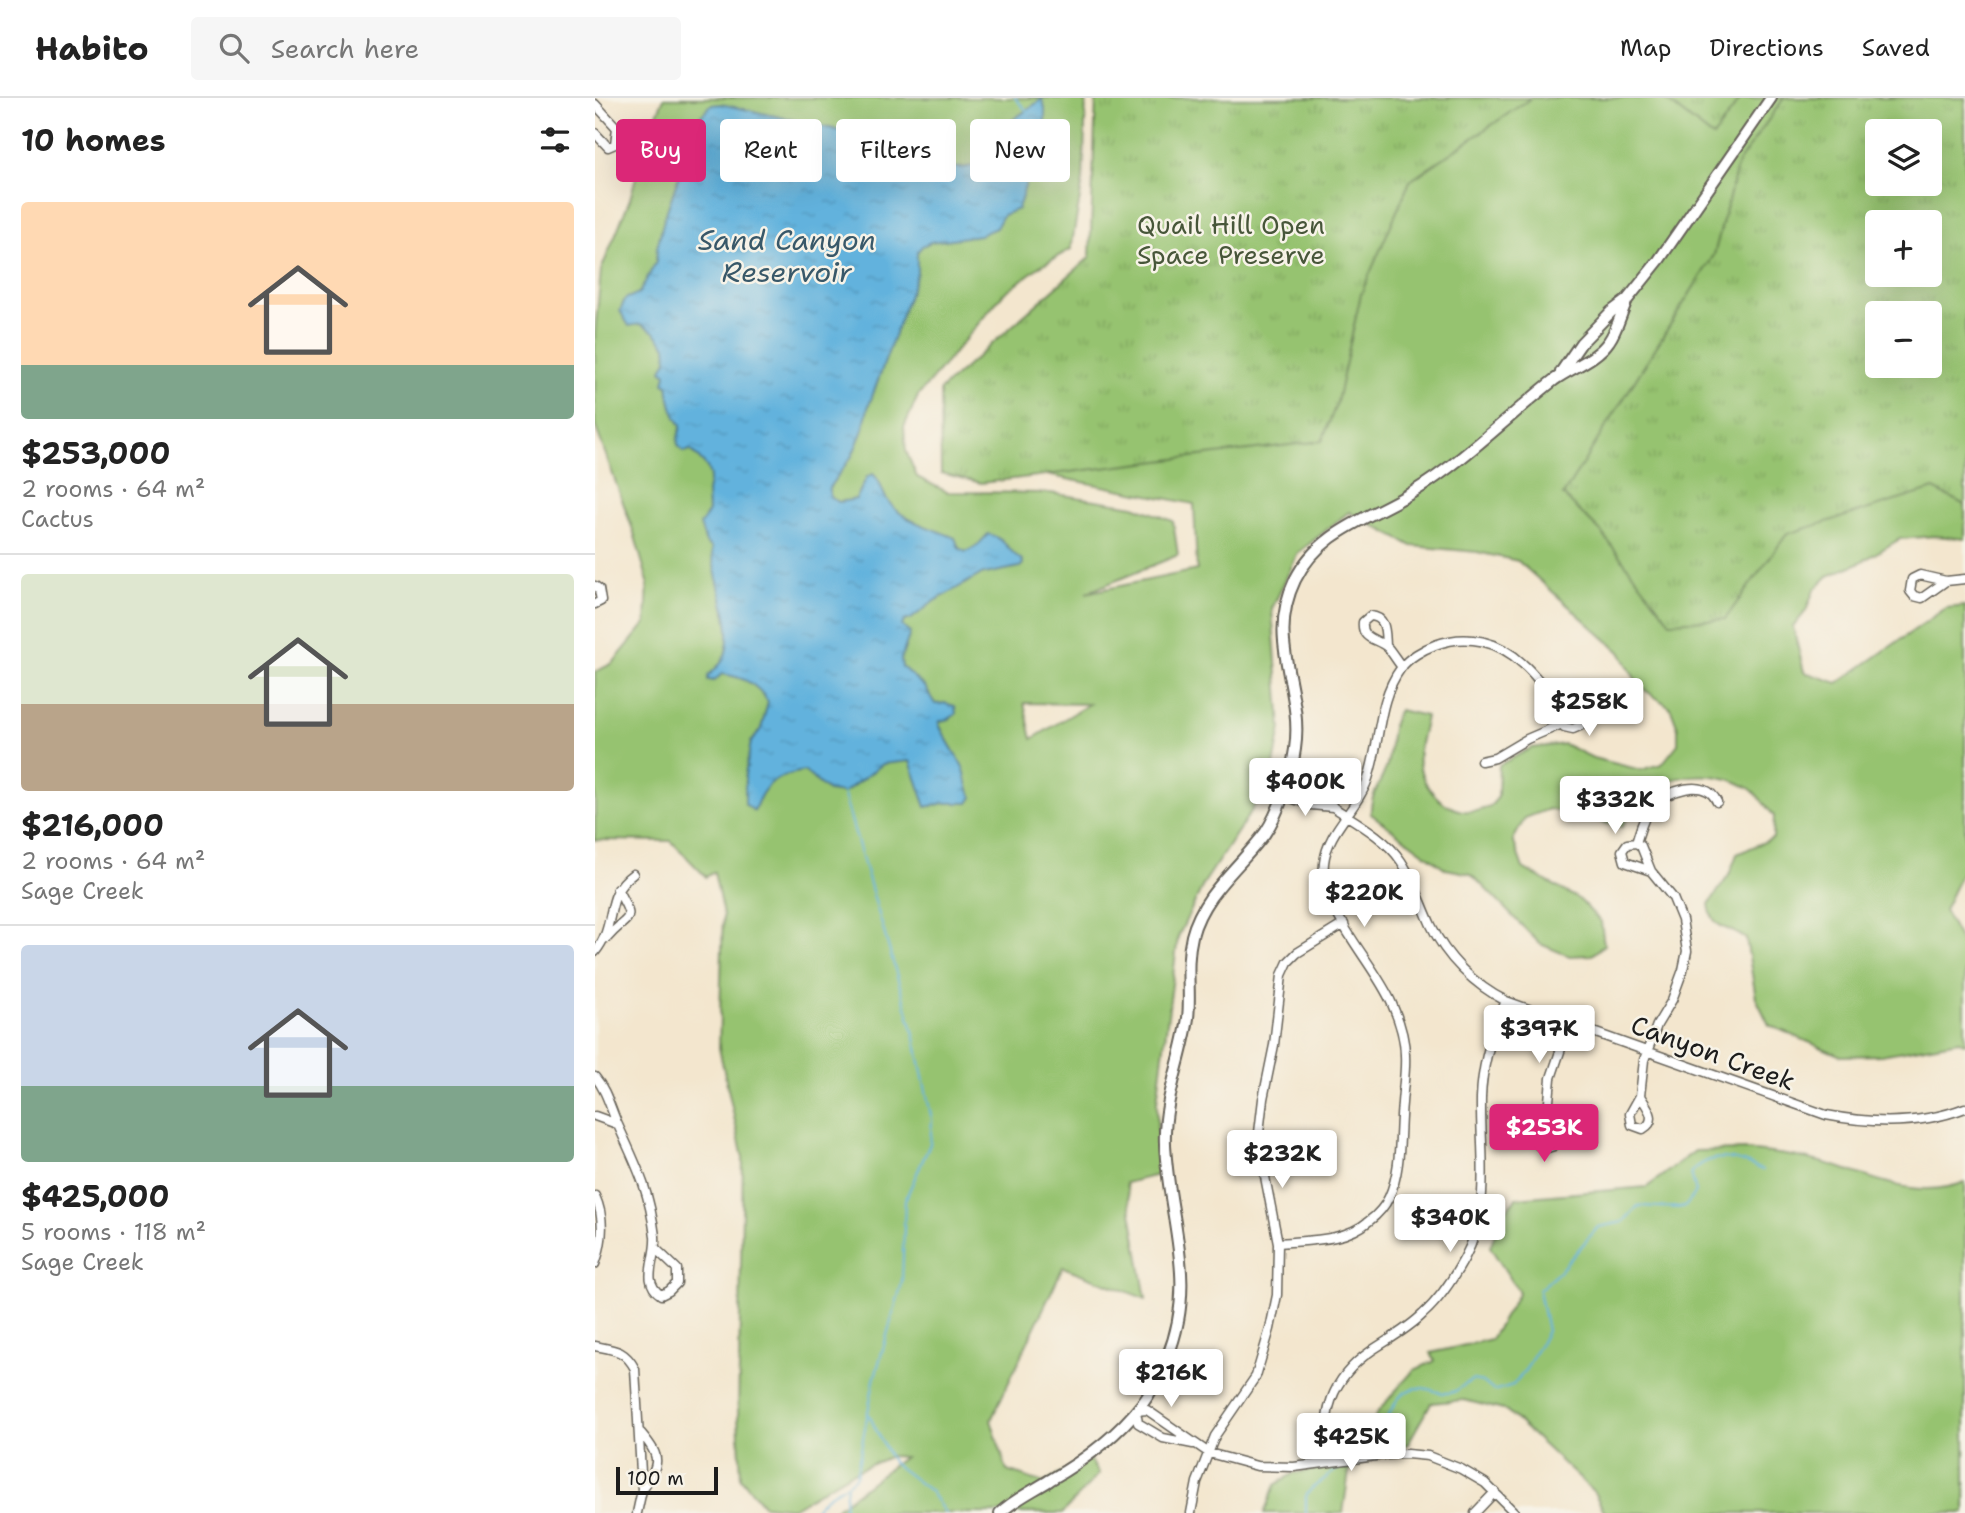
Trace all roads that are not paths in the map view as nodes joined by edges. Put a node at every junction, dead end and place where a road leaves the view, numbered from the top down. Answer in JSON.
{"nodes":[{"id":1,"x":1771,"y":98,"type":"edge"},
{"id":2,"x":595,"y":104,"type":"edge"},
{"id":3,"x":595,"y":133,"type":"edge"},
{"id":4,"x":1627,"y":300,"type":"junction"},
{"id":5,"x":1558,"y":377,"type":"junction"},
{"id":6,"x":1965,"y":579,"type":"edge"},
{"id":7,"x":1946,"y":581,"type":"dead end"},
{"id":8,"x":595,"y":586,"type":"edge"},
{"id":9,"x":595,"y":604,"type":"edge"},
{"id":10,"x":1386,"y":646,"type":"dead end"},
{"id":11,"x":1402,"y":667,"type":"junction"},
{"id":12,"x":1553,"y":696,"type":"junction"},
{"id":13,"x":1562,"y":724,"type":"junction"},
{"id":14,"x":1481,"y":761,"type":"dead end"},
{"id":15,"x":1288,"y":777,"type":"junction"},
{"id":16,"x":1319,"y":791,"type":"junction"},
{"id":17,"x":1282,"y":795,"type":"junction"},
{"id":18,"x":1717,"y":802,"type":"dead end"},
{"id":19,"x":1313,"y":806,"type":"junction"},
{"id":20,"x":1333,"y":807,"type":"junction"},
{"id":21,"x":1346,"y":816,"type":"junction"},
{"id":22,"x":1636,"y":843,"type":"junction"},
{"id":23,"x":1651,"y":871,"type":"junction"},
{"id":24,"x":633,"y":874,"type":"dead end"},
{"id":25,"x":617,"y":889,"type":"junction"},
{"id":26,"x":1344,"y":924,"type":"junction"},
{"id":27,"x":605,"y":940,"type":"junction"},
{"id":28,"x":595,"y":952,"type":"edge"},
{"id":29,"x":1506,"y":1001,"type":"junction"},
{"id":30,"x":1569,"y":1025,"type":"junction"},
{"id":31,"x":1647,"y":1051,"type":"junction"},
{"id":32,"x":595,"y":1078,"type":"edge"},
{"id":33,"x":1640,"y":1096,"type":"dead end"},
{"id":34,"x":1965,"y":1108,"type":"edge"},
{"id":35,"x":1548,"y":1113,"type":"dead end"},
{"id":36,"x":595,"y":1116,"type":"edge"},
{"id":37,"x":617,"y":1124,"type":"junction"},
{"id":38,"x":595,"y":1196,"type":"edge"},
{"id":39,"x":1278,"y":1243,"type":"junction"},
{"id":40,"x":656,"y":1250,"type":"junction"},
{"id":41,"x":595,"y":1264,"type":"edge"},
{"id":42,"x":595,"y":1346,"type":"edge"},
{"id":43,"x":1136,"y":1411,"type":"junction"},
{"id":44,"x":1169,"y":1425,"type":"junction"},
{"id":45,"x":640,"y":1433,"type":"junction"},
{"id":46,"x":1163,"y":1438,"type":"junction"},
{"id":47,"x":1193,"y":1444,"type":"junction"},
{"id":48,"x":1209,"y":1453,"type":"junction"},
{"id":49,"x":1326,"y":1462,"type":"junction"},
{"id":50,"x":642,"y":1490,"type":"junction"},
{"id":51,"x":1495,"y":1492,"type":"junction"},
{"id":52,"x":637,"y":1513,"type":"edge"},
{"id":53,"x":1000,"y":1513,"type":"edge"},
{"id":54,"x":1191,"y":1513,"type":"edge"},
{"id":55,"x":1475,"y":1513,"type":"edge"},
{"id":56,"x":1515,"y":1513,"type":"edge"}],
"edges":[{"from":1,"to":4,"type":"street"},
{"from":2,"to":3,"type":"street"},
{"from":4,"to":5,"type":"street"},
{"from":4,"to":5,"type":"street"},
{"from":5,"to":15,"type":"street"},
{"from":6,"to":7,"type":"street"},
{"from":8,"to":9,"type":"street"},
{"from":10,"to":11,"type":"street"},
{"from":11,"to":12,"type":"street"},
{"from":11,"to":21,"type":"street"},
{"from":12,"to":13,"type":"street"},
{"from":12,"to":13,"type":"street"},
{"from":13,"to":14,"type":"street"},
{"from":15,"to":16,"type":"street","name":"Canyon Creek"},
{"from":15,"to":17,"type":"street"},
{"from":16,"to":19,"type":"street"},
{"from":16,"to":20,"type":"street","name":"Canyon Creek"},
{"from":17,"to":19,"type":"street"},
{"from":17,"to":43,"type":"street"},
{"from":18,"to":22,"type":"street"},
{"from":19,"to":20,"type":"street"},
{"from":20,"to":21,"type":"street","name":"Canyon Creek"},
{"from":21,"to":26,"type":"street"},
{"from":21,"to":29,"type":"street","name":"Canyon Creek"},
{"from":22,"to":23,"type":"street"},
{"from":22,"to":23,"type":"street"},
{"from":23,"to":31,"type":"street"},
{"from":24,"to":25,"type":"street"},
{"from":25,"to":27,"type":"street"},
{"from":25,"to":27,"type":"street"},
{"from":26,"to":39,"type":"street"},
{"from":26,"to":39,"type":"street"},
{"from":27,"to":28,"type":"street"},
{"from":29,"to":30,"type":"street","name":"Canyon Creek"},
{"from":29,"to":49,"type":"street"},
{"from":30,"to":31,"type":"street","name":"Canyon Creek"},
{"from":30,"to":35,"type":"street"},
{"from":31,"to":33,"type":"street"},
{"from":31,"to":34,"type":"street","name":"Canyon Creek"},
{"from":32,"to":37,"type":"street"},
{"from":36,"to":37,"type":"street"},
{"from":37,"to":40,"type":"street"},
{"from":38,"to":41,"type":"street"},
{"from":39,"to":48,"type":"street"},
{"from":40,"to":40,"type":"street"},
{"from":42,"to":45,"type":"street"},
{"from":43,"to":44,"type":"street"},
{"from":43,"to":46,"type":"street"},
{"from":43,"to":53,"type":"street"},
{"from":44,"to":46,"type":"street"},
{"from":44,"to":47,"type":"street"},
{"from":45,"to":50,"type":"street"},
{"from":45,"to":50,"type":"street"},
{"from":46,"to":47,"type":"street"},
{"from":47,"to":48,"type":"street"},
{"from":48,"to":49,"type":"street"},
{"from":48,"to":54,"type":"street"},
{"from":49,"to":51,"type":"street"},
{"from":50,"to":52,"type":"street"},
{"from":51,"to":55,"type":"street"},
{"from":51,"to":56,"type":"street"}]}
